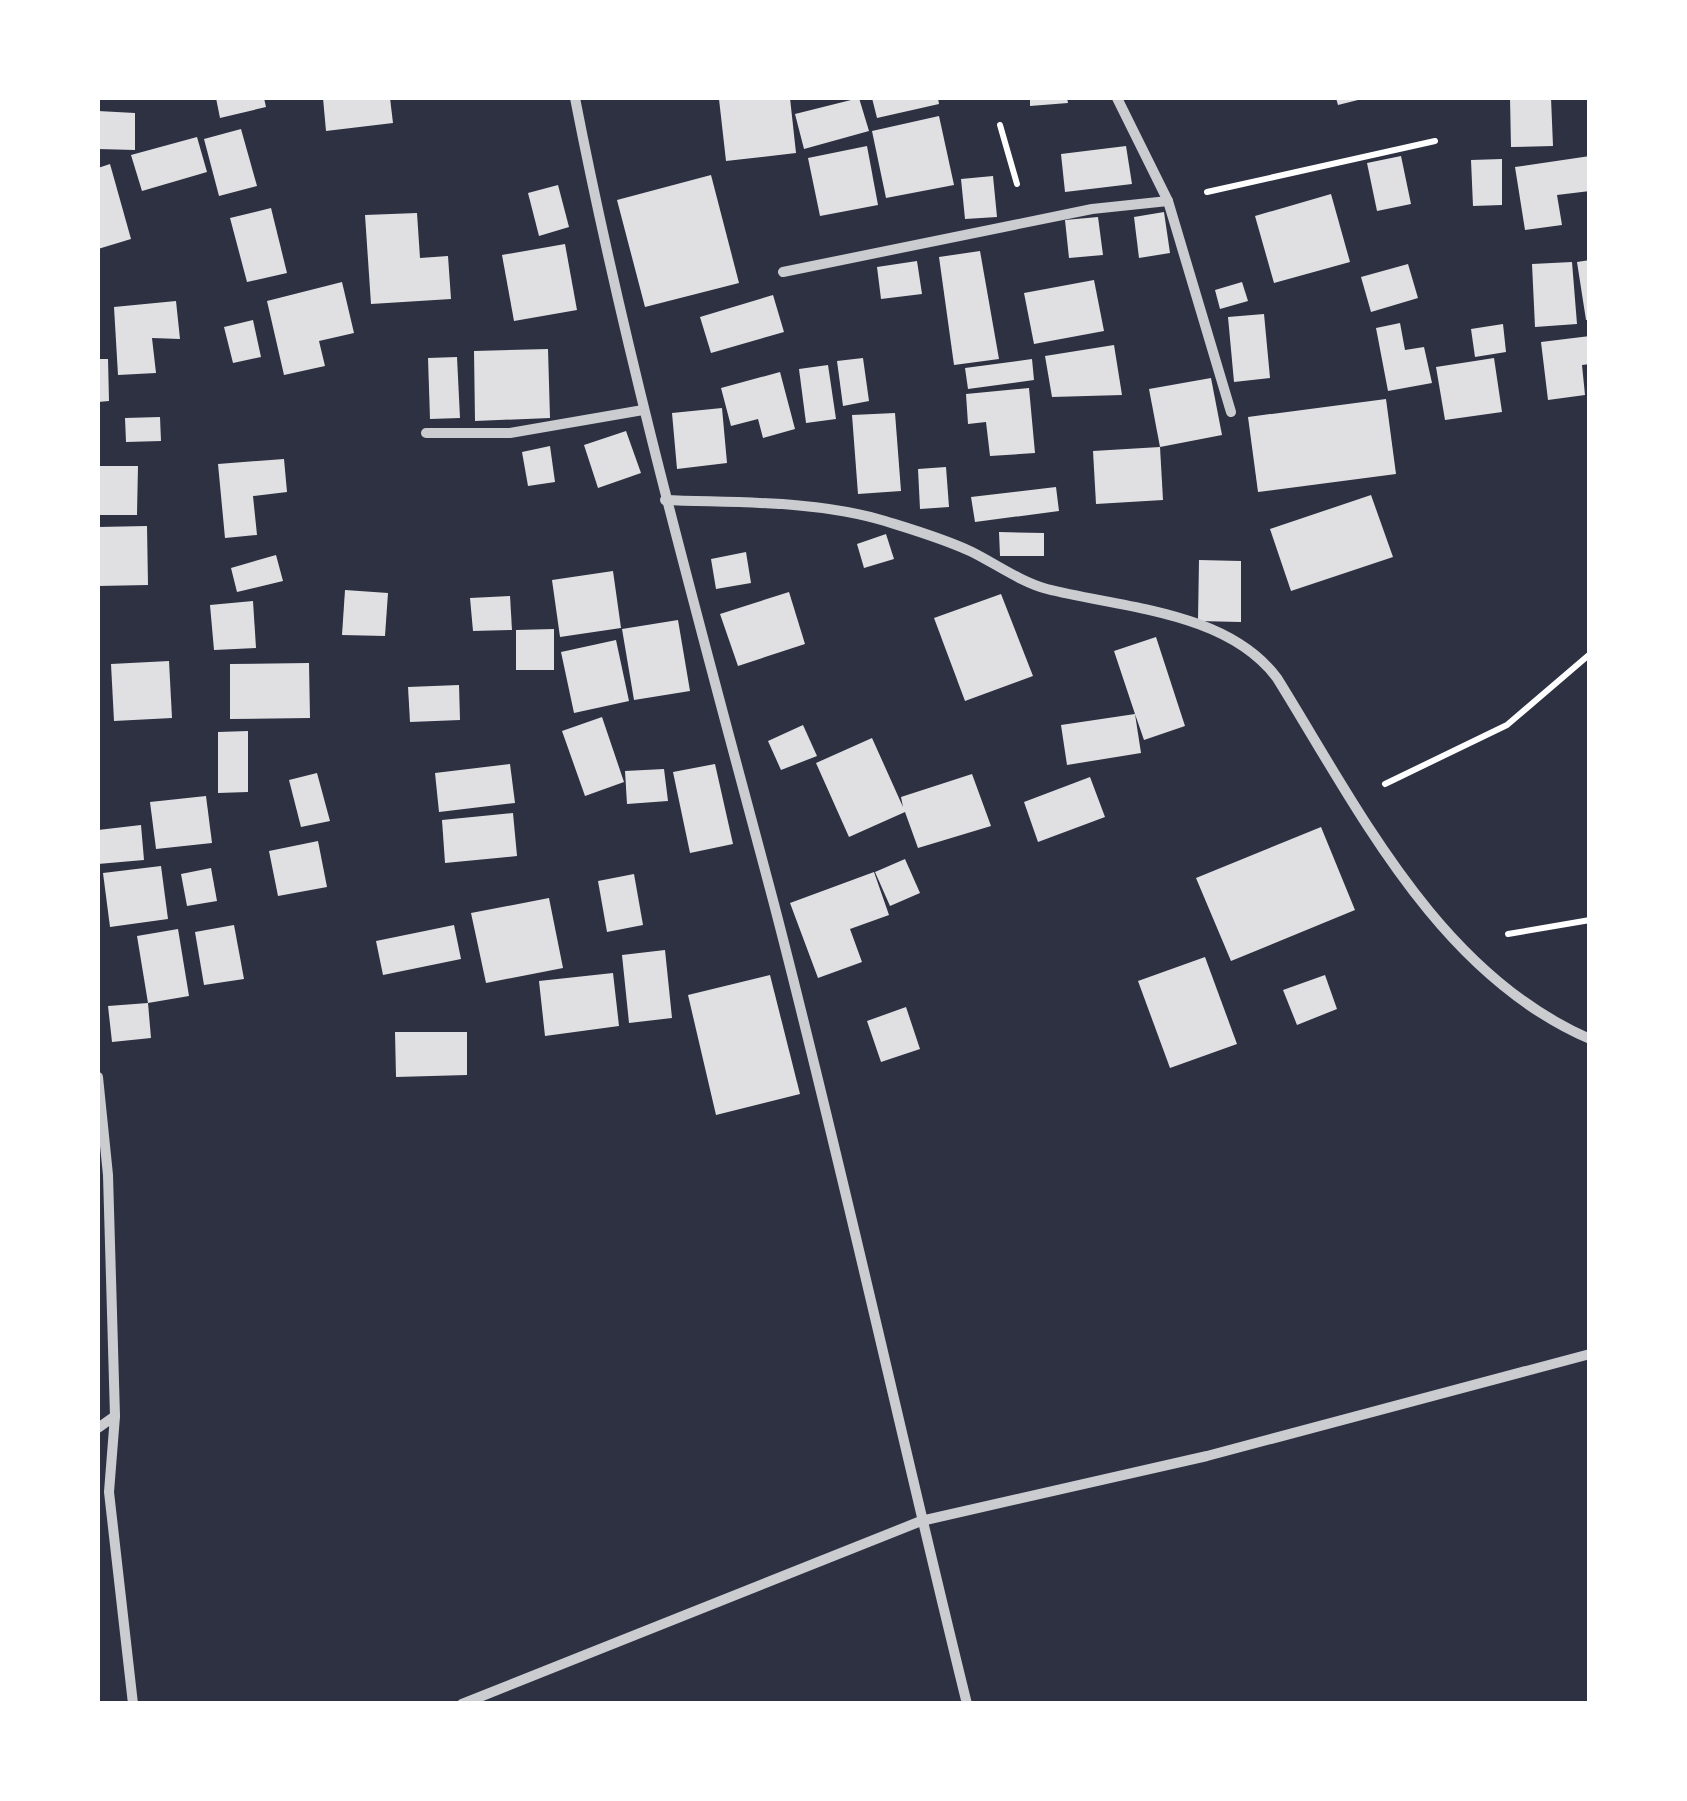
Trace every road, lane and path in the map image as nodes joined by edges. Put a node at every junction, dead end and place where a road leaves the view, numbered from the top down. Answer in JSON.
{"nodes":[{"id":1,"x":574,"y":98,"type":"edge"},
{"id":2,"x":1117,"y":98,"type":"edge"},
{"id":3,"x":1000,"y":125,"type":"dead end"},
{"id":4,"x":1435,"y":141,"type":"dead end"},
{"id":5,"x":1168,"y":201,"type":"junction"},
{"id":6,"x":1030,"y":224,"type":"junction"},
{"id":7,"x":783,"y":272,"type":"dead end"},
{"id":8,"x":643,"y":410,"type":"junction"},
{"id":9,"x":1231,"y":412,"type":"dead end"},
{"id":10,"x":426,"y":432,"type":"dead end"},
{"id":11,"x":665,"y":500,"type":"junction"},
{"id":12,"x":1590,"y":654,"type":"edge"},
{"id":13,"x":1352,"y":800,"type":"junction"},
{"id":14,"x":1590,"y":920,"type":"edge"},
{"id":15,"x":1458,"y":942,"type":"junction"},
{"id":16,"x":1590,"y":1039,"type":"edge"},
{"id":17,"x":98,"y":1077,"type":"edge"},
{"id":18,"x":1590,"y":1354,"type":"edge"},
{"id":19,"x":115,"y":1416,"type":"junction"},
{"id":20,"x":98,"y":1428,"type":"edge"},
{"id":21,"x":922,"y":1522,"type":"junction"},
{"id":22,"x":133,"y":1704,"type":"edge"},
{"id":23,"x":462,"y":1704,"type":"edge"},
{"id":24,"x":966,"y":1704,"type":"edge"}],
"edges":[{"from":1,"to":8,"type":"street"},
{"from":2,"to":5,"type":"street"},
{"from":3,"to":6,"type":"path"},
{"from":4,"to":5,"type":"path"},
{"from":5,"to":6,"type":"street"},
{"from":5,"to":9,"type":"street"},
{"from":6,"to":7,"type":"street"},
{"from":8,"to":10,"type":"street"},
{"from":8,"to":11,"type":"street"},
{"from":11,"to":13,"type":"street"},
{"from":11,"to":21,"type":"street"},
{"from":12,"to":13,"type":"path"},
{"from":13,"to":15,"type":"street"},
{"from":14,"to":15,"type":"path"},
{"from":15,"to":16,"type":"street"},
{"from":17,"to":19,"type":"street"},
{"from":18,"to":21,"type":"street"},
{"from":19,"to":20,"type":"street"},
{"from":19,"to":22,"type":"street"},
{"from":21,"to":23,"type":"street"},
{"from":21,"to":24,"type":"street"}]}
